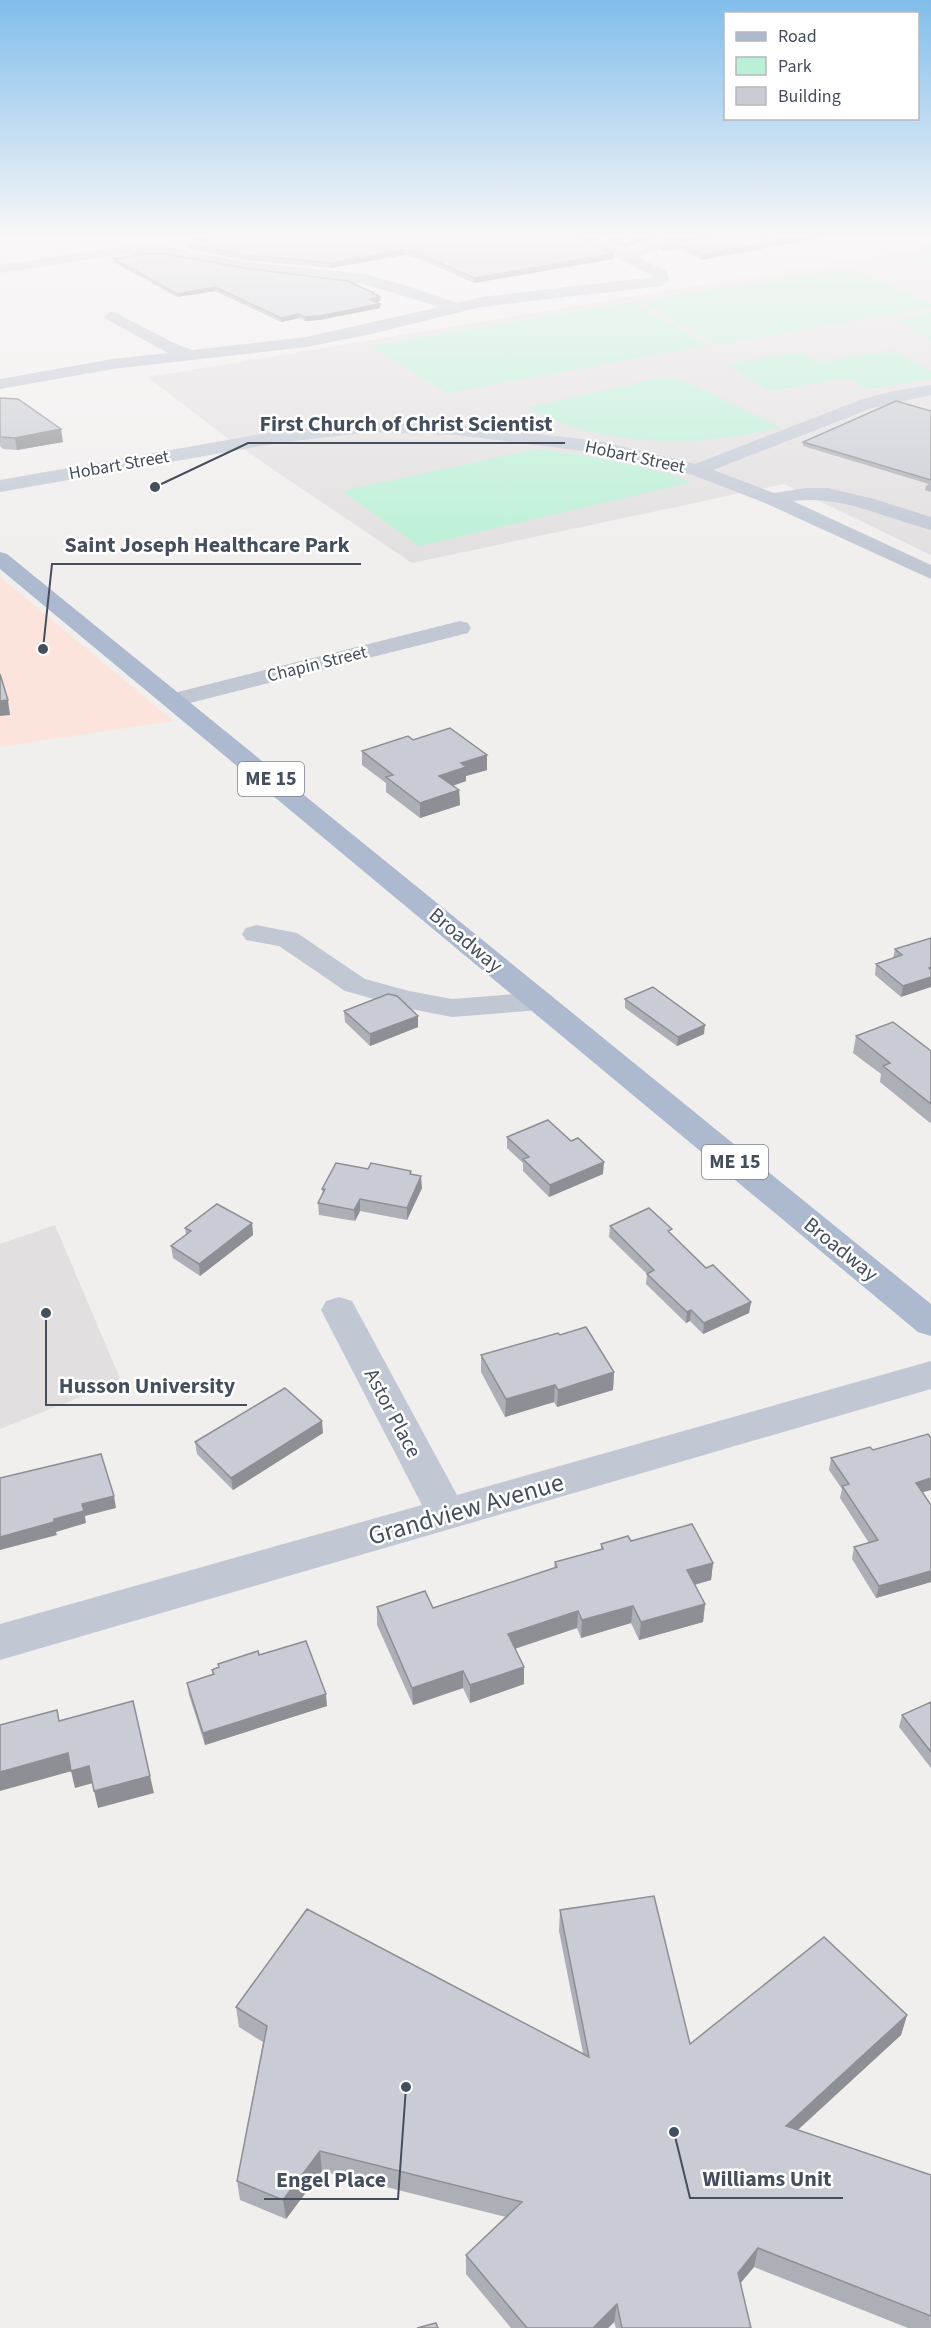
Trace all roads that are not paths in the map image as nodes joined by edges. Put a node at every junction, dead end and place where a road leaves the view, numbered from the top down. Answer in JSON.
{"nodes":[{"id":1,"x":162,"y":344,"type":"edge"},
{"id":2,"x":284,"y":344,"type":"edge"},
{"id":3,"x":188,"y":357,"type":"junction"},
{"id":4,"x":0,"y":384,"type":"edge"},
{"id":5,"x":931,"y":390,"type":"edge"},
{"id":6,"x":0,"y":393,"type":"edge"},
{"id":7,"x":696,"y":470,"type":"junction"},
{"id":8,"x":0,"y":486,"type":"edge"},
{"id":9,"x":772,"y":499,"type":"junction"},
{"id":10,"x":931,"y":524,"type":"edge"},
{"id":11,"x":0,"y":558,"type":"edge"},
{"id":12,"x":931,"y":573,"type":"edge"},
{"id":13,"x":460,"y":628,"type":"dead end"},
{"id":14,"x":174,"y":700,"type":"junction"},
{"id":15,"x":256,"y":934,"type":"dead end"},
{"id":16,"x":540,"y":1001,"type":"junction"},
{"id":17,"x":339,"y":1310,"type":"dead end"},
{"id":18,"x":931,"y":1323,"type":"edge"},
{"id":19,"x":931,"y":1375,"type":"edge"},
{"id":20,"x":447,"y":1515,"type":"junction"},
{"id":21,"x":0,"y":1642,"type":"edge"}],
"edges":[{"from":1,"to":3,"type":"street"},
{"from":2,"to":3,"type":"street"},
{"from":3,"to":4,"type":"street"},
{"from":3,"to":6,"type":"street"},
{"from":5,"to":7,"type":"street"},
{"from":7,"to":8,"type":"street","name":"Hobart Street"},
{"from":7,"to":9,"type":"street","name":"Hobart Street"},
{"from":9,"to":10,"type":"street"},
{"from":9,"to":12,"type":"street","name":"Hobart Street"},
{"from":11,"to":14,"type":"main road","name":"Broadway","number":"ME 15"},
{"from":13,"to":14,"type":"street","name":"Chapin Street"},
{"from":14,"to":16,"type":"main road","name":"Broadway","number":"ME 15"},
{"from":15,"to":16,"type":"street"},
{"from":16,"to":18,"type":"main road","name":"Broadway","number":"ME 15"},
{"from":17,"to":20,"type":"street","name":"Astor Place"},
{"from":19,"to":20,"type":"street","name":"Grandview Avenue"},
{"from":20,"to":21,"type":"street","name":"Grandview Avenue"}]}
